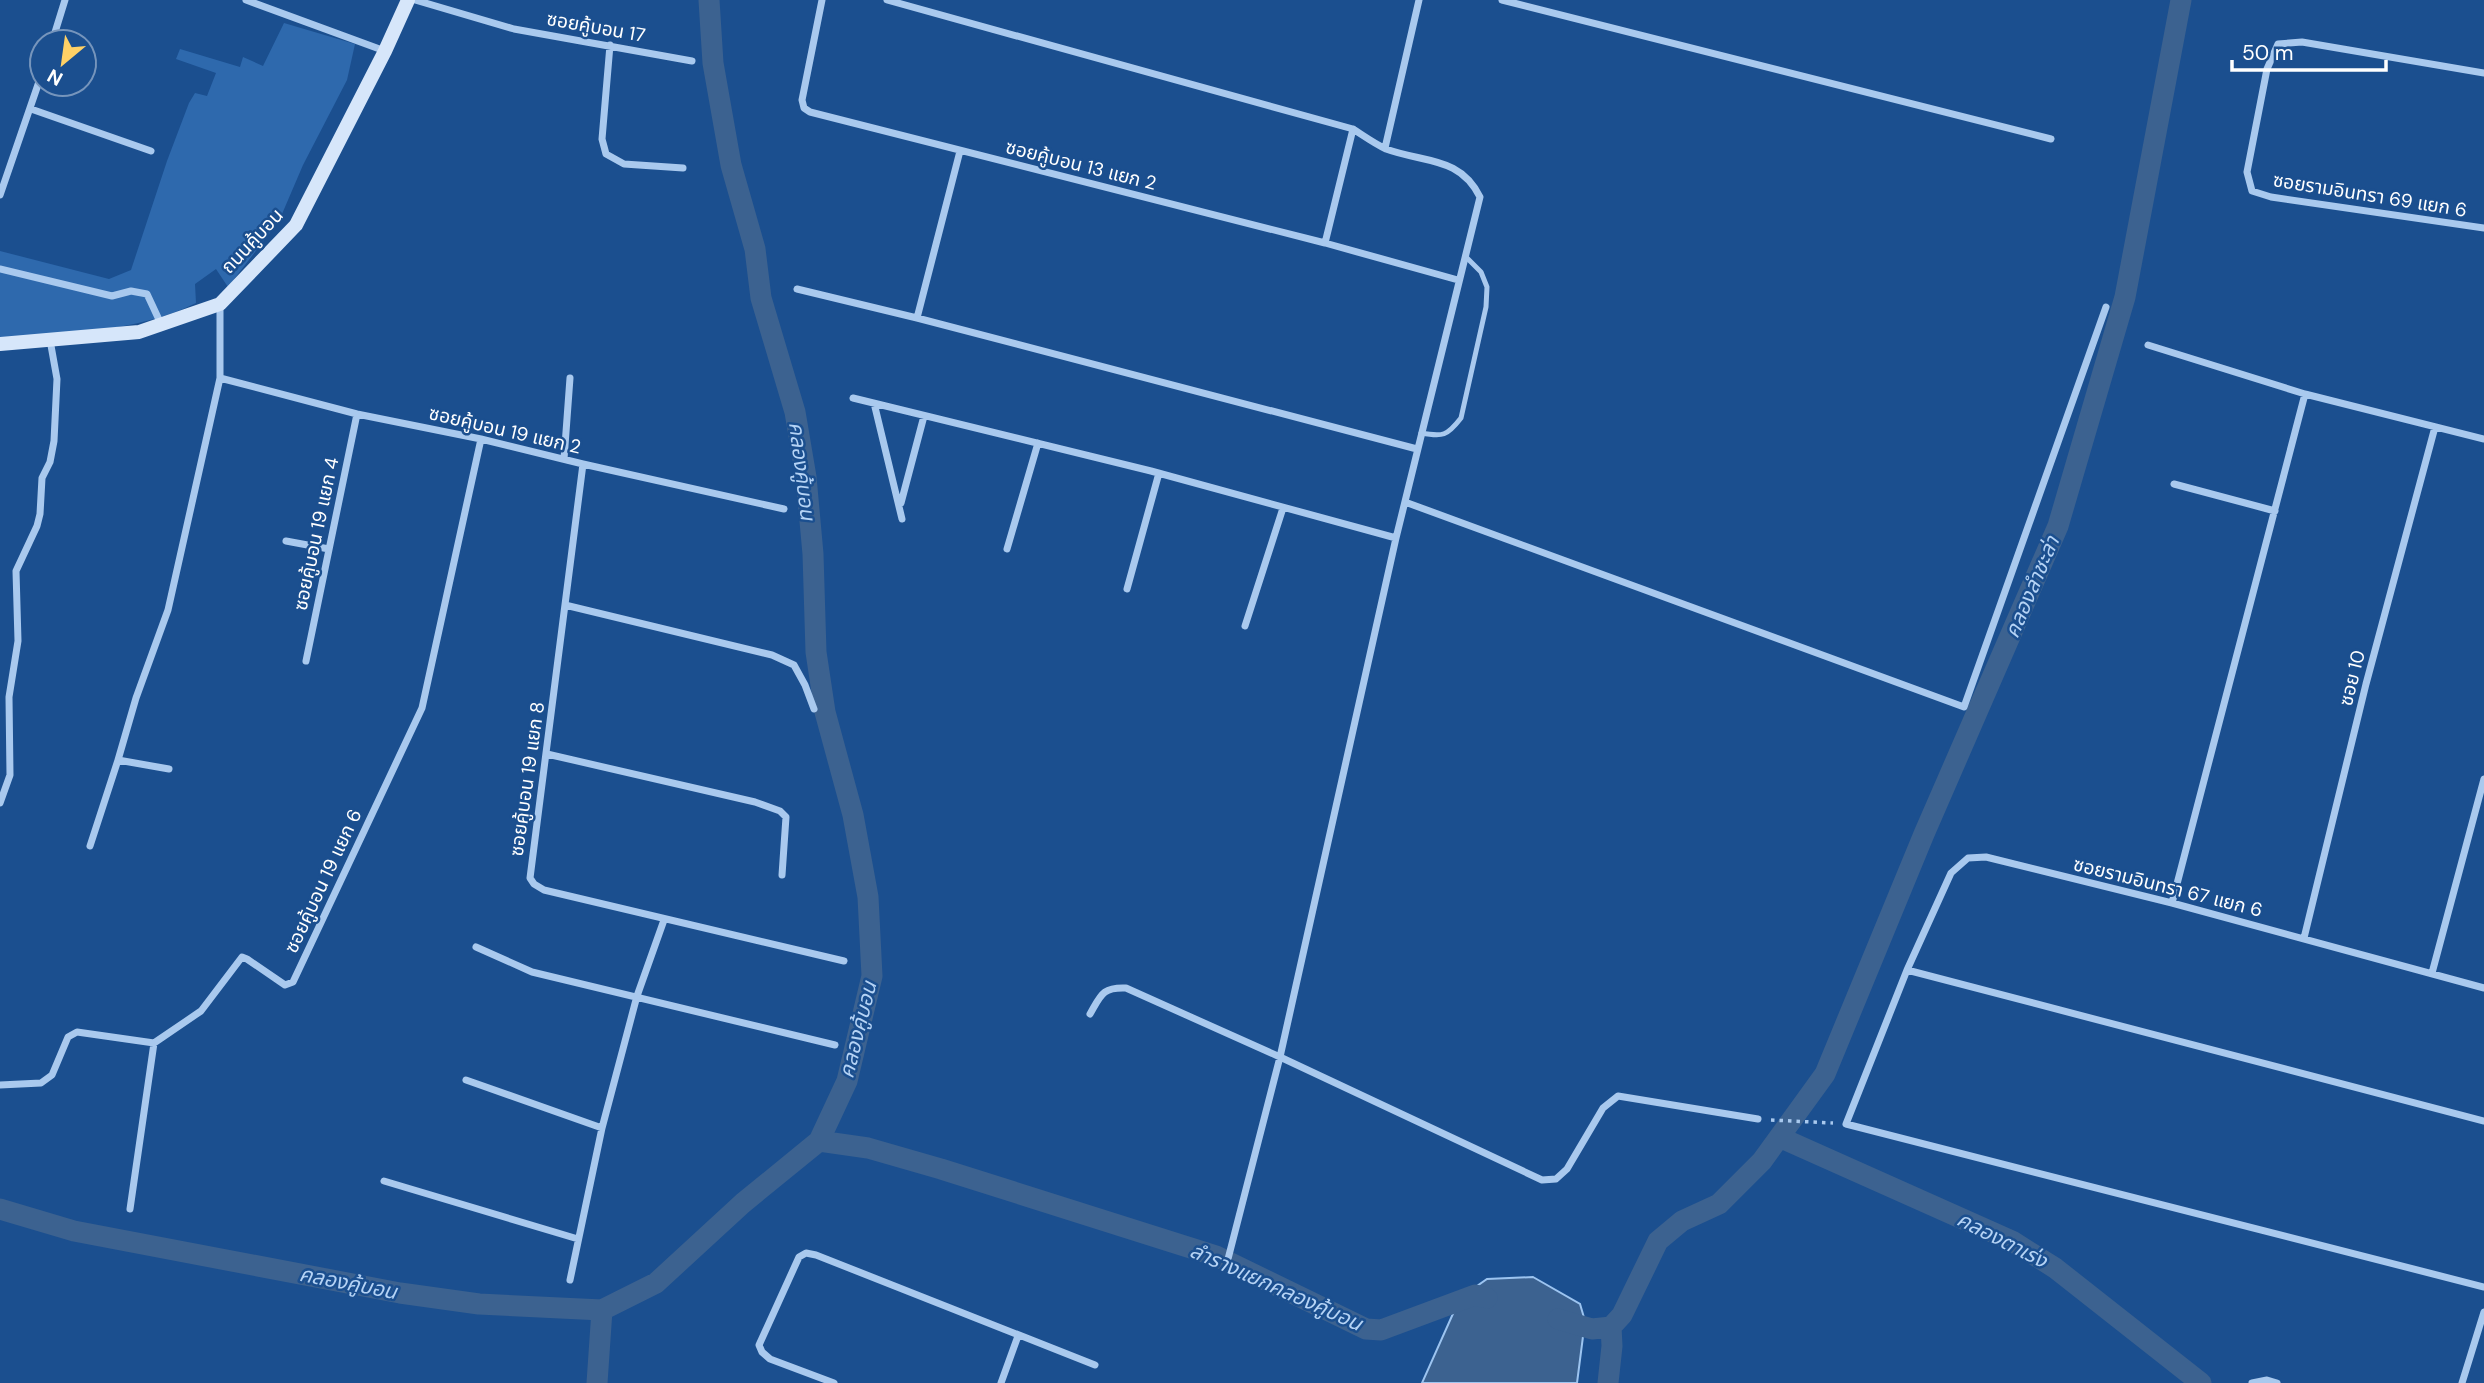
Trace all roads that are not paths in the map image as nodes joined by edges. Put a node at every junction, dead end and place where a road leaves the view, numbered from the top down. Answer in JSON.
{"nodes":[{"id":1,"x":65,"y":0,"type":"edge"},
{"id":2,"x":246,"y":0,"type":"edge"},
{"id":3,"x":408,"y":0,"type":"edge"},
{"id":4,"x":415,"y":0,"type":"edge"},
{"id":5,"x":822,"y":0,"type":"edge"},
{"id":6,"x":887,"y":0,"type":"edge"},
{"id":7,"x":1419,"y":0,"type":"edge"},
{"id":8,"x":1502,"y":0,"type":"edge"},
{"id":9,"x":56,"y":28,"type":"edge"},
{"id":10,"x":610,"y":45,"type":"junction"},
{"id":11,"x":384,"y":51,"type":"junction"},
{"id":12,"x":692,"y":61,"type":"dead end"},
{"id":13,"x":2484,"y":73,"type":"edge"},
{"id":14,"x":34,"y":98,"type":"edge"},
{"id":15,"x":31,"y":109,"type":"junction"},
{"id":16,"x":1353,"y":129,"type":"junction"},
{"id":17,"x":2051,"y":139,"type":"dead end"},
{"id":18,"x":1385,"y":148,"type":"junction"},
{"id":19,"x":151,"y":151,"type":"dead end"},
{"id":20,"x":960,"y":151,"type":"junction"},
{"id":21,"x":683,"y":168,"type":"dead end"},
{"id":22,"x":0,"y":194,"type":"edge"},
{"id":23,"x":2484,"y":228,"type":"edge"},
{"id":24,"x":1325,"y":243,"type":"junction"},
{"id":25,"x":1465,"y":256,"type":"junction"},
{"id":26,"x":0,"y":270,"type":"edge"},
{"id":27,"x":1458,"y":280,"type":"junction"},
{"id":28,"x":797,"y":289,"type":"dead end"},
{"id":29,"x":220,"y":304,"type":"junction"},
{"id":30,"x":2106,"y":307,"type":"dead end"},
{"id":31,"x":917,"y":318,"type":"junction"},
{"id":32,"x":161,"y":324,"type":"junction"},
{"id":33,"x":50,"y":340,"type":"junction"},
{"id":34,"x":0,"y":344,"type":"edge"},
{"id":35,"x":2148,"y":345,"type":"dead end"},
{"id":36,"x":220,"y":378,"type":"junction"},
{"id":37,"x":570,"y":378,"type":"dead end"},
{"id":38,"x":2305,"y":394,"type":"junction"},
{"id":39,"x":853,"y":398,"type":"dead end"},
{"id":40,"x":874,"y":403,"type":"junction"},
{"id":41,"x":357,"y":414,"type":"junction"},
{"id":42,"x":924,"y":416,"type":"junction"},
{"id":43,"x":2435,"y":428,"type":"junction"},
{"id":44,"x":1421,"y":433,"type":"junction"},
{"id":45,"x":481,"y":439,"type":"junction"},
{"id":46,"x":2484,"y":439,"type":"edge"},
{"id":47,"x":1038,"y":443,"type":"junction"},
{"id":48,"x":1417,"y":449,"type":"junction"},
{"id":49,"x":564,"y":459,"type":"junction"},
{"id":50,"x":583,"y":464,"type":"junction"},
{"id":51,"x":1159,"y":473,"type":"junction"},
{"id":52,"x":2174,"y":484,"type":"dead end"},
{"id":53,"x":1405,"y":502,"type":"junction"},
{"id":54,"x":900,"y":506,"type":"junction"},
{"id":55,"x":1283,"y":508,"type":"junction"},
{"id":56,"x":784,"y":509,"type":"dead end"},
{"id":57,"x":2275,"y":511,"type":"junction"},
{"id":58,"x":902,"y":519,"type":"dead end"},
{"id":59,"x":1396,"y":538,"type":"junction"},
{"id":60,"x":285,"y":541,"type":"dead end"},
{"id":61,"x":329,"y":549,"type":"junction"},
{"id":62,"x":1007,"y":549,"type":"dead end"},
{"id":63,"x":1127,"y":589,"type":"dead end"},
{"id":64,"x":565,"y":605,"type":"junction"},
{"id":65,"x":1245,"y":626,"type":"dead end"},
{"id":66,"x":306,"y":661,"type":"dead end"},
{"id":67,"x":814,"y":709,"type":"dead end"},
{"id":68,"x":547,"y":754,"type":"junction"},
{"id":69,"x":118,"y":760,"type":"junction"},
{"id":70,"x":169,"y":769,"type":"dead end"},
{"id":71,"x":2484,"y":779,"type":"edge"},
{"id":72,"x":0,"y":803,"type":"edge"},
{"id":73,"x":90,"y":846,"type":"dead end"},
{"id":74,"x":782,"y":875,"type":"dead end"},
{"id":75,"x":2172,"y":903,"type":"junction"},
{"id":76,"x":664,"y":920,"type":"junction"},
{"id":77,"x":2304,"y":939,"type":"junction"},
{"id":78,"x":477,"y":947,"type":"dead end"},
{"id":79,"x":844,"y":961,"type":"dead end"},
{"id":80,"x":1907,"y":970,"type":"junction"},
{"id":81,"x":2432,"y":973,"type":"junction"},
{"id":82,"x":2484,"y":988,"type":"edge"},
{"id":83,"x":638,"y":996,"type":"junction"},
{"id":84,"x":1090,"y":1014,"type":"dead end"},
{"id":85,"x":154,"y":1043,"type":"junction"},
{"id":86,"x":835,"y":1045,"type":"dead end"},
{"id":87,"x":1280,"y":1057,"type":"junction"},
{"id":88,"x":466,"y":1080,"type":"dead end"},
{"id":89,"x":0,"y":1085,"type":"edge"},
{"id":90,"x":1758,"y":1119,"type":"road end"},
{"id":91,"x":2484,"y":1121,"type":"edge"},
{"id":92,"x":602,"y":1128,"type":"junction"},
{"id":93,"x":384,"y":1181,"type":"dead end"},
{"id":94,"x":130,"y":1209,"type":"dead end"},
{"id":95,"x":578,"y":1239,"type":"junction"},
{"id":96,"x":1228,"y":1259,"type":"dead end"},
{"id":97,"x":570,"y":1280,"type":"dead end"},
{"id":98,"x":2484,"y":1287,"type":"edge"},
{"id":99,"x":2484,"y":1312,"type":"edge"},
{"id":100,"x":1018,"y":1336,"type":"junction"},
{"id":101,"x":1095,"y":1365,"type":"dead end"},
{"id":102,"x":834,"y":1383,"type":"edge"},
{"id":103,"x":1001,"y":1383,"type":"edge"},
{"id":104,"x":2252,"y":1383,"type":"edge"},
{"id":105,"x":2277,"y":1383,"type":"edge"},
{"id":106,"x":2462,"y":1383,"type":"edge"}],
"edges":[{"from":1,"to":9,"type":"street"},
{"from":2,"to":11,"type":"street"},
{"from":3,"to":11,"type":"main road","name":"ถนนคู้บอน"},
{"from":4,"to":10,"type":"street","name":"ซอยคู้บอน 17"},
{"from":5,"to":20,"type":"street","name":"ซอยคู้บอน 13 แยก 2"},
{"from":6,"to":16,"type":"street"},
{"from":7,"to":18,"type":"street"},
{"from":8,"to":17,"type":"street"},
{"from":10,"to":12,"type":"street","name":"ซอยคู้บอน 17"},
{"from":10,"to":21,"type":"street"},
{"from":11,"to":29,"type":"main road","name":"ถนนคู้บอน"},
{"from":13,"to":23,"type":"street","name":"ซอยรามอินทรา 69 แยก 6"},
{"from":14,"to":15,"type":"street"},
{"from":15,"to":19,"type":"street"},
{"from":15,"to":22,"type":"street"},
{"from":16,"to":18,"type":"street"},
{"from":16,"to":24,"type":"street"},
{"from":18,"to":25,"type":"street"},
{"from":20,"to":24,"type":"street","name":"ซอยคู้บอน 13 แยก 2"},
{"from":20,"to":31,"type":"street"},
{"from":24,"to":27,"type":"street","name":"ซอยคู้บอน 13 แยก 2"},
{"from":25,"to":27,"type":"street"},
{"from":25,"to":44,"type":"lane"},
{"from":26,"to":32,"type":"street"},
{"from":27,"to":44,"type":"street"},
{"from":28,"to":31,"type":"street"},
{"from":29,"to":32,"type":"main road","name":"ถนนคู้บอน"},
{"from":29,"to":36,"type":"street"},
{"from":30,"to":53,"type":"street"},
{"from":31,"to":48,"type":"street"},
{"from":32,"to":33,"type":"main road","name":"ถนนคู้บอน"},
{"from":33,"to":34,"type":"main road","name":"ถนนคู้บอน"},
{"from":33,"to":72,"type":"street"},
{"from":35,"to":38,"type":"street"},
{"from":36,"to":41,"type":"street","name":"ซอยคู้บอน 19 แยก 2"},
{"from":36,"to":69,"type":"street"},
{"from":37,"to":49,"type":"street"},
{"from":38,"to":43,"type":"street"},
{"from":38,"to":57,"type":"street"},
{"from":39,"to":40,"type":"street"},
{"from":40,"to":42,"type":"street"},
{"from":40,"to":54,"type":"street"},
{"from":41,"to":45,"type":"street","name":"ซอยคู้บอน 19 แยก 2"},
{"from":41,"to":61,"type":"street","name":"ซอยคู้บอน 19 แยก 4"},
{"from":42,"to":47,"type":"street"},
{"from":42,"to":54,"type":"street"},
{"from":43,"to":46,"type":"street"},
{"from":43,"to":77,"type":"street","name":"ซอย 10"},
{"from":44,"to":48,"type":"street"},
{"from":45,"to":49,"type":"street","name":"ซอยคู้บอน 19 แยก 2"},
{"from":45,"to":85,"type":"street","name":"ซอยคู้บอน 19 แยก 6"},
{"from":47,"to":51,"type":"street"},
{"from":47,"to":62,"type":"street"},
{"from":48,"to":53,"type":"street"},
{"from":49,"to":50,"type":"street","name":"ซอยคู้บอน 19 แยก 2"},
{"from":50,"to":56,"type":"street","name":"ซอยคู้บอน 19 แยก 2"},
{"from":50,"to":64,"type":"street","name":"ซอยคู้บอน 19 แยก 8"},
{"from":51,"to":55,"type":"street"},
{"from":51,"to":63,"type":"street"},
{"from":52,"to":57,"type":"street"},
{"from":53,"to":59,"type":"street"},
{"from":54,"to":58,"type":"street"},
{"from":55,"to":59,"type":"street"},
{"from":55,"to":65,"type":"street"},
{"from":57,"to":75,"type":"street"},
{"from":59,"to":87,"type":"street"},
{"from":60,"to":61,"type":"street"},
{"from":61,"to":66,"type":"street","name":"ซอยคู้บอน 19 แยก 4"},
{"from":64,"to":67,"type":"street"},
{"from":64,"to":68,"type":"street","name":"ซอยคู้บอน 19 แยก 8"},
{"from":68,"to":74,"type":"street"},
{"from":68,"to":76,"type":"street","name":"ซอยคู้บอน 19 แยก 8"},
{"from":69,"to":70,"type":"street"},
{"from":69,"to":73,"type":"street"},
{"from":71,"to":81,"type":"street"},
{"from":75,"to":77,"type":"street","name":"ซอยรามอินทรา 67 แยก 6"},
{"from":75,"to":80,"type":"street","name":"ซอยรามอินทรา 67 แยก 6"},
{"from":76,"to":79,"type":"street"},
{"from":76,"to":83,"type":"street"},
{"from":77,"to":81,"type":"street","name":"ซอยรามอินทรา 67 แยก 6"},
{"from":78,"to":83,"type":"street"},
{"from":80,"to":91,"type":"street"},
{"from":80,"to":98,"type":"street"},
{"from":81,"to":82,"type":"street","name":"ซอยรามอินทรา 67 แยก 6"},
{"from":83,"to":86,"type":"street"},
{"from":83,"to":92,"type":"street"},
{"from":84,"to":87,"type":"street"},
{"from":85,"to":89,"type":"street"},
{"from":85,"to":94,"type":"street"},
{"from":87,"to":90,"type":"street"},
{"from":87,"to":96,"type":"street"},
{"from":88,"to":92,"type":"street"},
{"from":92,"to":95,"type":"street"},
{"from":93,"to":95,"type":"street"},
{"from":95,"to":97,"type":"street"},
{"from":99,"to":106,"type":"street"},
{"from":100,"to":101,"type":"street"},
{"from":100,"to":102,"type":"street"},
{"from":100,"to":103,"type":"street"},
{"from":104,"to":105,"type":"street"}]}
